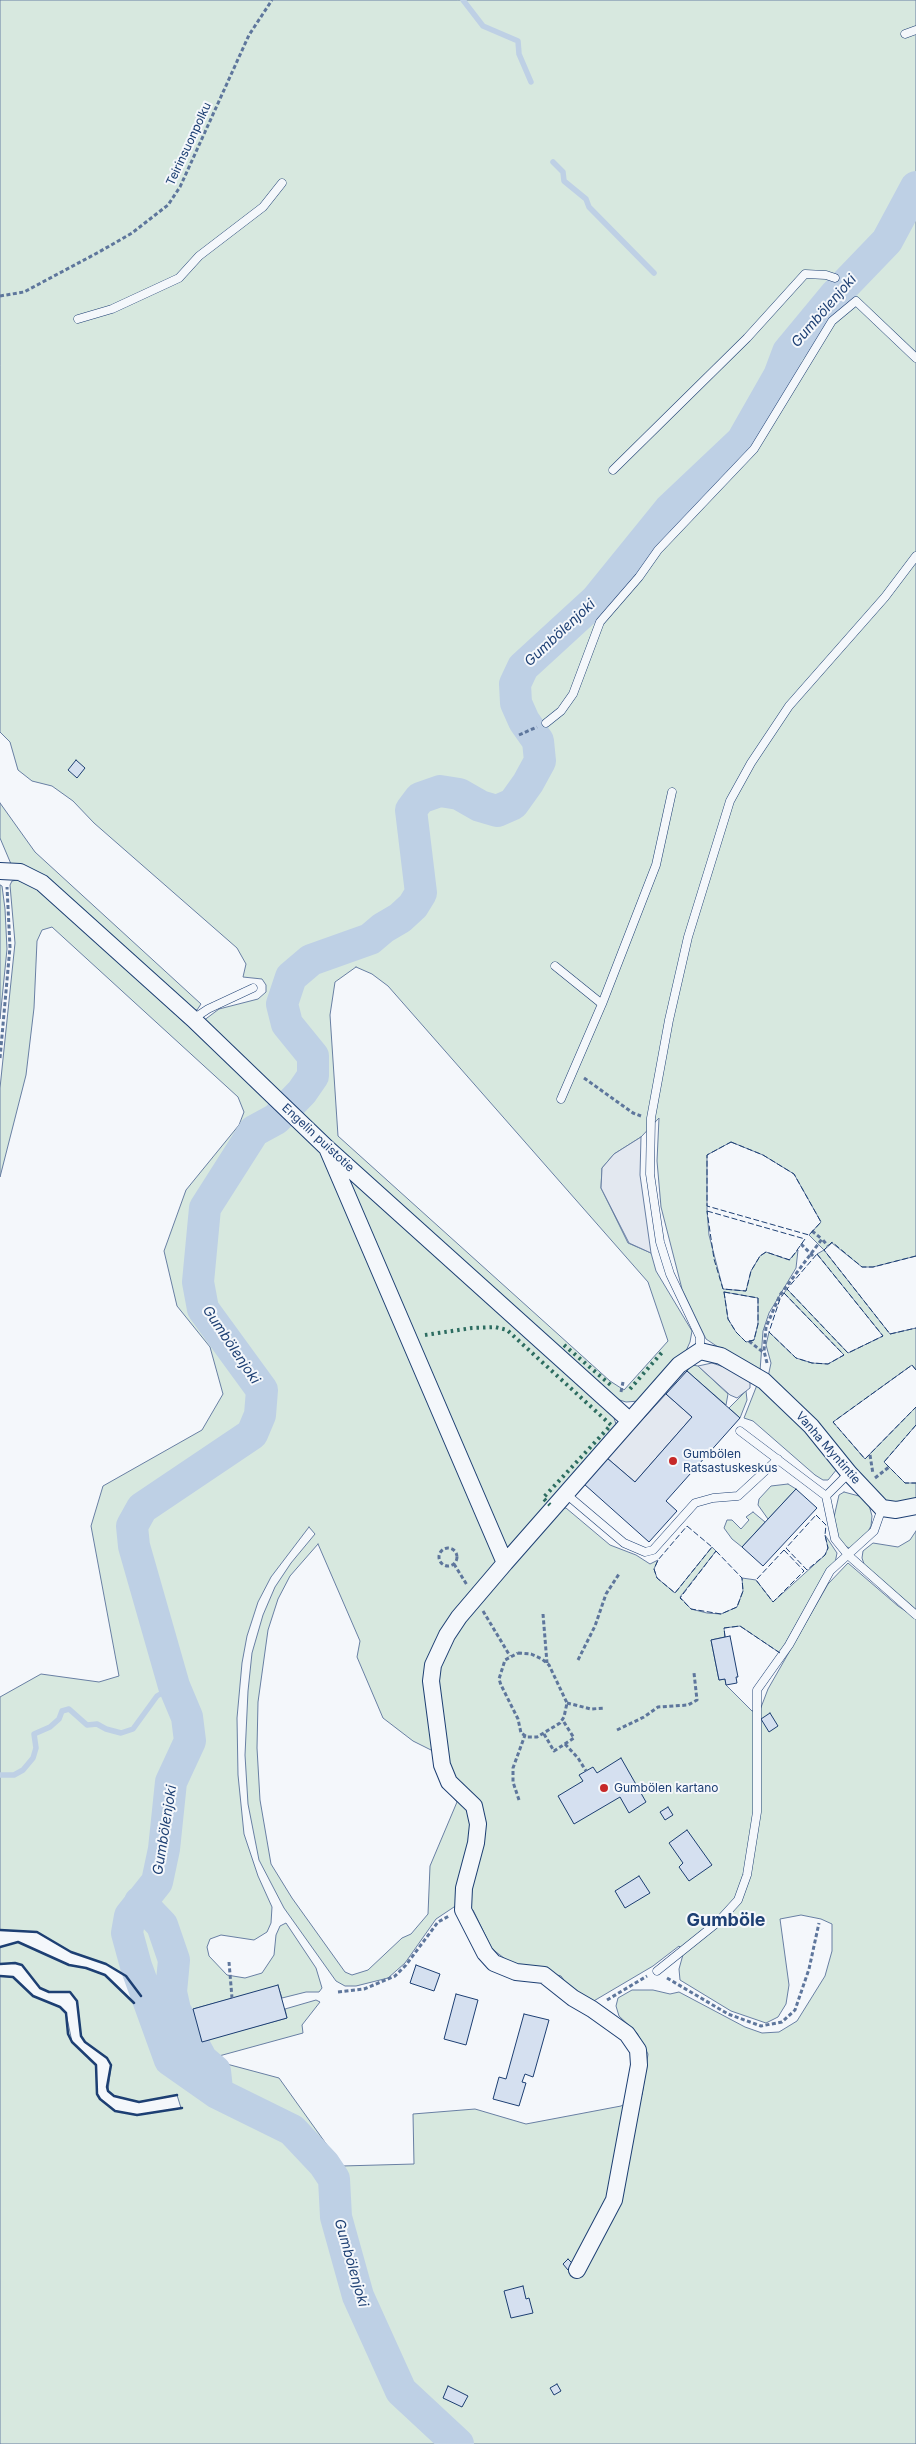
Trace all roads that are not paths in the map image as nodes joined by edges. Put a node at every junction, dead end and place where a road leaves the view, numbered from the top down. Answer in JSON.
{"nodes":[{"id":1,"x":916,"y":30,"type":"edge"},
{"id":2,"x":905,"y":34,"type":"dead end"},
{"id":3,"x":282,"y":183,"type":"dead end"},
{"id":4,"x":834,"y":278,"type":"dead end"},
{"id":5,"x":78,"y":319,"type":"dead end"},
{"id":6,"x":916,"y":358,"type":"edge"},
{"id":7,"x":613,"y":470,"type":"dead end"},
{"id":8,"x":916,"y":556,"type":"edge"},
{"id":9,"x":546,"y":722,"type":"road end"},
{"id":10,"x":672,"y":792,"type":"dead end"},
{"id":11,"x":2,"y":871,"type":"edge"},
{"id":12,"x":555,"y":966,"type":"dead end"},
{"id":13,"x":253,"y":988,"type":"dead end"},
{"id":14,"x":602,"y":1004,"type":"junction"},
{"id":15,"x":193,"y":1019,"type":"junction"},
{"id":16,"x":561,"y":1099,"type":"dead end"},
{"id":17,"x":327,"y":1148,"type":"junction"},
{"id":18,"x":700,"y":1351,"type":"junction"},
{"id":19,"x":629,"y":1420,"type":"junction"},
{"id":20,"x":740,"y":1431,"type":"dead end"},
{"id":21,"x":778,"y":1459,"type":"junction"},
{"id":22,"x":849,"y":1473,"type":"junction"},
{"id":23,"x":566,"y":1494,"type":"junction"},
{"id":24,"x":826,"y":1496,"type":"junction"},
{"id":25,"x":916,"y":1506,"type":"edge"},
{"id":26,"x":882,"y":1508,"type":"junction"},
{"id":27,"x":848,"y":1555,"type":"junction"},
{"id":28,"x":505,"y":1563,"type":"junction"},
{"id":29,"x":916,"y":1615,"type":"edge"},
{"id":30,"x":657,"y":1971,"type":"road end"},
{"id":31,"x":576,"y":2270,"type":"dead end"}],
"edges":[{"from":1,"to":2,"type":"lane"},
{"from":3,"to":5,"type":"lane"},
{"from":4,"to":7,"type":"lane"},
{"from":6,"to":9,"type":"lane"},
{"from":8,"to":18,"type":"lane"},
{"from":10,"to":14,"type":"lane"},
{"from":11,"to":15,"type":"street","name":"Engelin puistotie"},
{"from":12,"to":14,"type":"lane"},
{"from":13,"to":15,"type":"lane"},
{"from":14,"to":16,"type":"lane"},
{"from":15,"to":17,"type":"street","name":"Engelin puistotie"},
{"from":17,"to":19,"type":"street","name":"Engelin puistotie"},
{"from":17,"to":28,"type":"street"},
{"from":18,"to":19,"type":"street"},
{"from":18,"to":22,"type":"street","name":"Vanha Myntintie"},
{"from":19,"to":23,"type":"street"},
{"from":20,"to":21,"type":"lane"},
{"from":21,"to":23,"type":"lane"},
{"from":21,"to":24,"type":"lane"},
{"from":22,"to":24,"type":"lane"},
{"from":22,"to":26,"type":"street","name":"Vanha Myntintie"},
{"from":23,"to":28,"type":"street"},
{"from":24,"to":27,"type":"lane"},
{"from":25,"to":26,"type":"street"},
{"from":26,"to":27,"type":"lane"},
{"from":27,"to":29,"type":"lane"},
{"from":27,"to":30,"type":"lane"},
{"from":28,"to":31,"type":"street"}]}
